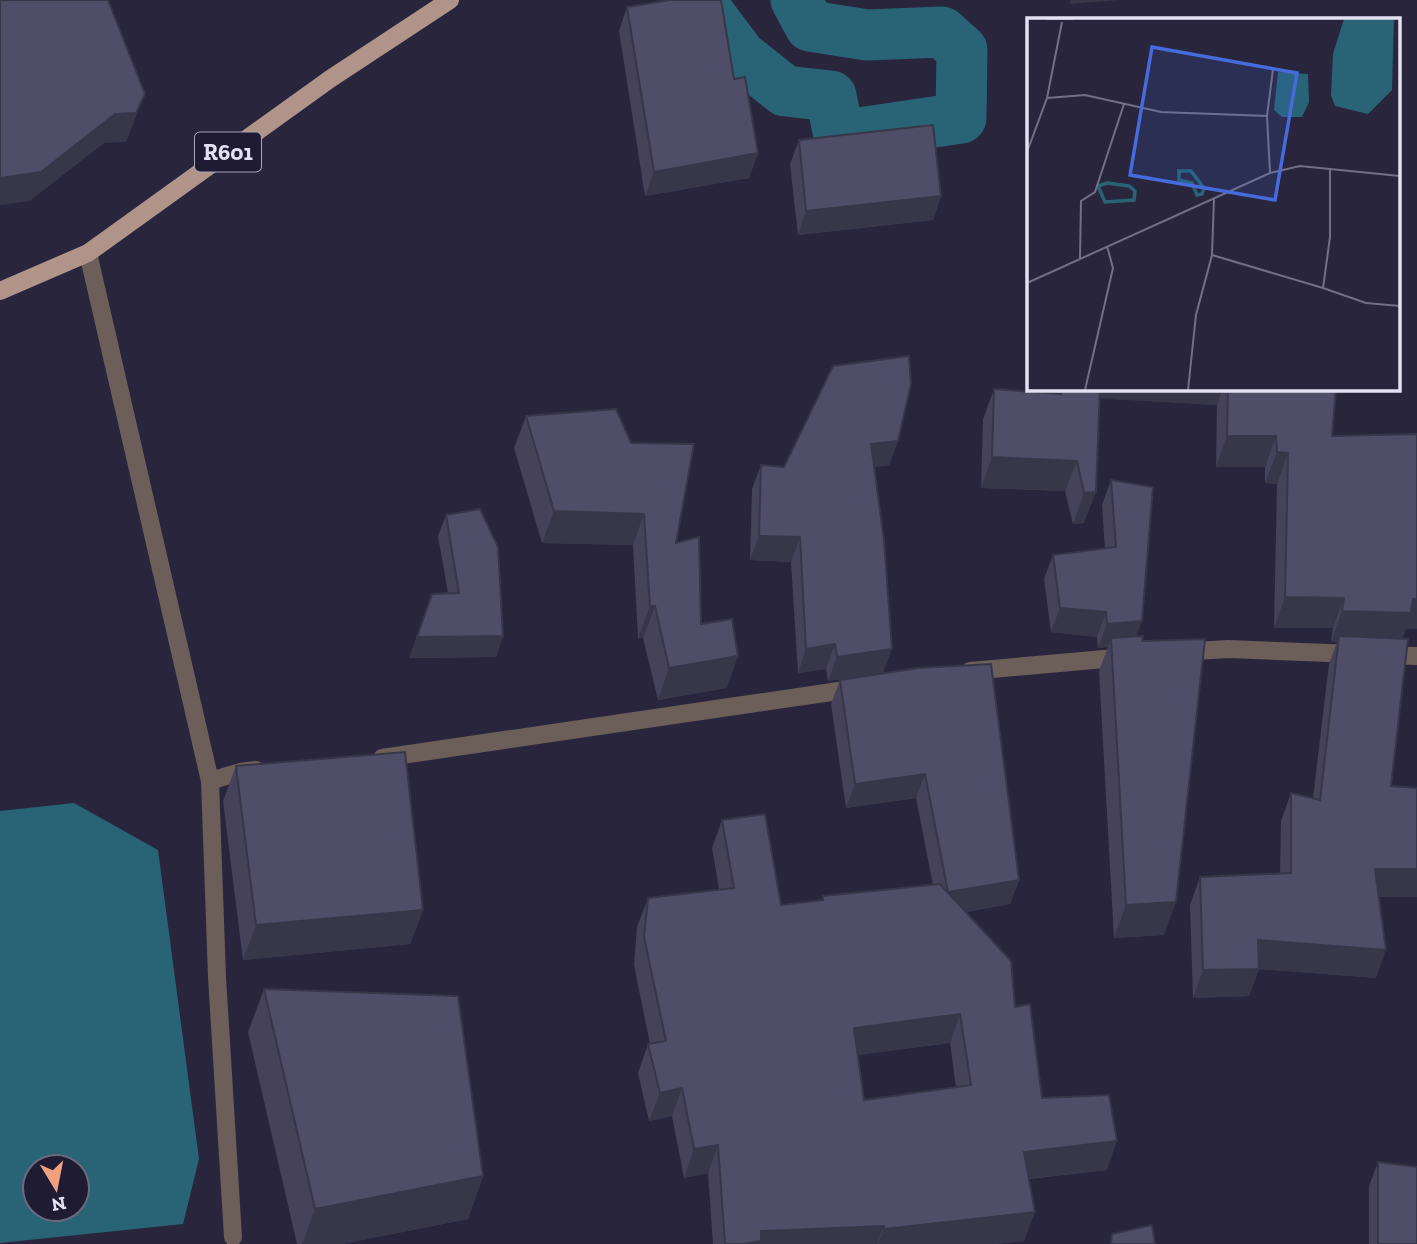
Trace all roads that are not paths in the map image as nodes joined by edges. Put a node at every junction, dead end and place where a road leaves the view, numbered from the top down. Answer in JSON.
{"nodes":[{"id":1,"x":450,"y":0,"type":"edge"},
{"id":2,"x":88,"y":253,"type":"junction"},
{"id":3,"x":0,"y":291,"type":"edge"},
{"id":4,"x":1417,"y":656,"type":"edge"},
{"id":5,"x":953,"y":673,"type":"edge"},
{"id":6,"x":874,"y":685,"type":"edge"},
{"id":7,"x":360,"y":760,"type":"edge"},
{"id":8,"x":273,"y":769,"type":"edge"},
{"id":9,"x":209,"y":780,"type":"junction"},
{"id":10,"x":233,"y":1237,"type":"dead end"}],
"edges":[{"from":1,"to":2,"type":"main road","number":"R601"},
{"from":2,"to":3,"type":"main road","number":"R601"},
{"from":2,"to":9,"type":"street"},
{"from":4,"to":5,"type":"street"},
{"from":6,"to":7,"type":"street"},
{"from":8,"to":9,"type":"street"},
{"from":9,"to":10,"type":"street"}]}
